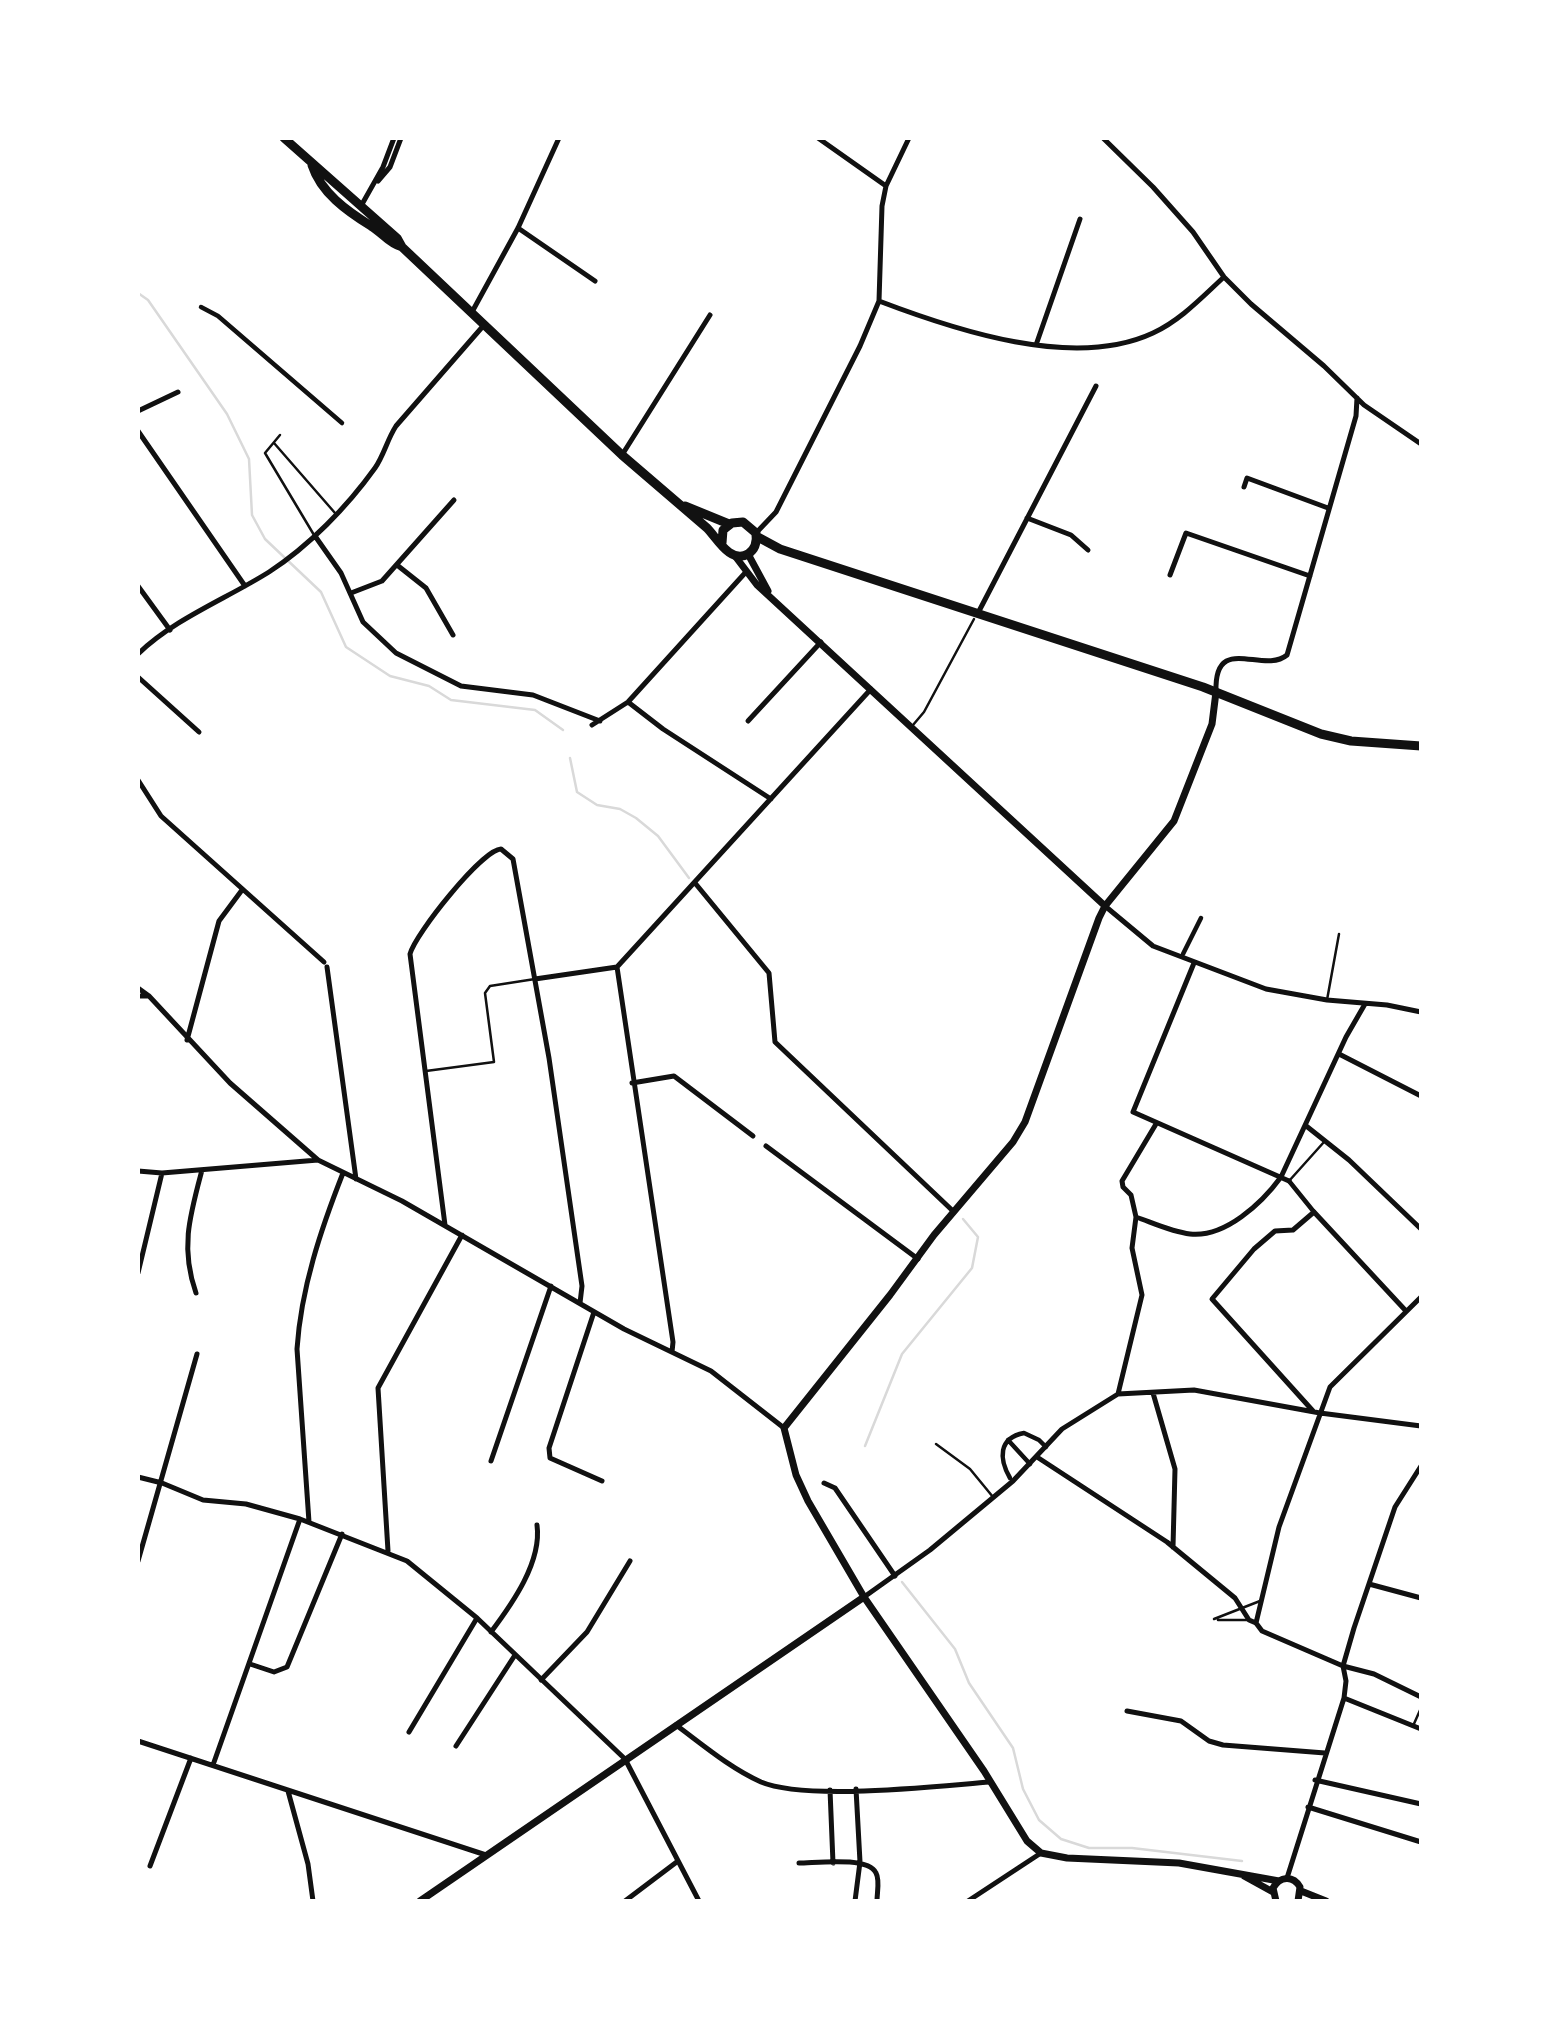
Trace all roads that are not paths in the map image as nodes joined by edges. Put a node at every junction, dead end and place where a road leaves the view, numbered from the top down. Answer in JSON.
{"nodes":[{"id":1,"x":284,"y":138,"type":"edge"},
{"id":2,"x":394,"y":138,"type":"edge"},
{"id":3,"x":401,"y":138,"type":"edge"},
{"id":4,"x":559,"y":138,"type":"edge"},
{"id":5,"x":818,"y":138,"type":"edge"},
{"id":6,"x":909,"y":138,"type":"edge"},
{"id":7,"x":1103,"y":138,"type":"edge"},
{"id":8,"x":321,"y":177,"type":"junction"},
{"id":9,"x":886,"y":186,"type":"junction"},
{"id":10,"x":370,"y":192,"type":"junction"},
{"id":11,"x":364,"y":209,"type":"junction"},
{"id":12,"x":1080,"y":219,"type":"dead end"},
{"id":13,"x":360,"y":220,"type":"junction"},
{"id":14,"x":518,"y":228,"type":"junction"},
{"id":15,"x":402,"y":247,"type":"junction"},
{"id":16,"x":1224,"y":277,"type":"junction"},
{"id":17,"x":595,"y":281,"type":"dead end"},
{"id":18,"x":879,"y":301,"type":"junction"},
{"id":19,"x":201,"y":307,"type":"dead end"},
{"id":20,"x":472,"y":312,"type":"junction"},
{"id":21,"x":710,"y":314,"type":"dead end"},
{"id":22,"x":484,"y":325,"type":"junction"},
{"id":23,"x":1036,"y":345,"type":"junction"},
{"id":24,"x":1096,"y":386,"type":"dead end"},
{"id":25,"x":178,"y":392,"type":"dead end"},
{"id":26,"x":1357,"y":398,"type":"junction"},
{"id":27,"x":138,"y":411,"type":"edge"},
{"id":28,"x":342,"y":423,"type":"dead end"},
{"id":29,"x":138,"y":431,"type":"edge"},
{"id":30,"x":280,"y":435,"type":"dead end"},
{"id":31,"x":274,"y":443,"type":"junction"},
{"id":32,"x":1421,"y":444,"type":"edge"},
{"id":33,"x":622,"y":456,"type":"junction"},
{"id":34,"x":1237,"y":474,"type":"dead end"},
{"id":35,"x":1247,"y":478,"type":"junction"},
{"id":36,"x":1244,"y":487,"type":"dead end"},
{"id":37,"x":671,"y":499,"type":"junction"},
{"id":38,"x":454,"y":500,"type":"dead end"},
{"id":39,"x":1328,"y":508,"type":"junction"},
{"id":40,"x":335,"y":513,"type":"junction"},
{"id":41,"x":1027,"y":518,"type":"junction"},
{"id":42,"x":729,"y":524,"type":"junction"},
{"id":43,"x":756,"y":535,"type":"junction"},
{"id":44,"x":312,"y":538,"type":"junction"},
{"id":45,"x":722,"y":543,"type":"junction"},
{"id":46,"x":780,"y":549,"type":"junction"},
{"id":47,"x":1088,"y":550,"type":"dead end"},
{"id":48,"x":750,"y":553,"type":"junction"},
{"id":49,"x":734,"y":556,"type":"junction"},
{"id":50,"x":397,"y":565,"type":"junction"},
{"id":51,"x":745,"y":573,"type":"junction"},
{"id":52,"x":1170,"y":575,"type":"dead end"},
{"id":53,"x":1310,"y":576,"type":"junction"},
{"id":54,"x":138,"y":586,"type":"edge"},
{"id":55,"x":245,"y":586,"type":"junction"},
{"id":56,"x":351,"y":593,"type":"junction"},
{"id":57,"x":771,"y":594,"type":"junction"},
{"id":58,"x":976,"y":616,"type":"junction"},
{"id":59,"x":170,"y":631,"type":"junction"},
{"id":60,"x":453,"y":635,"type":"dead end"},
{"id":61,"x":821,"y":642,"type":"junction"},
{"id":62,"x":138,"y":654,"type":"edge"},
{"id":63,"x":138,"y":677,"type":"edge"},
{"id":64,"x":871,"y":689,"type":"junction"},
{"id":65,"x":1216,"y":692,"type":"junction"},
{"id":66,"x":628,"y":702,"type":"junction"},
{"id":67,"x":600,"y":721,"type":"junction"},
{"id":68,"x":748,"y":721,"type":"dead end"},
{"id":69,"x":592,"y":726,"type":"dead end"},
{"id":70,"x":911,"y":727,"type":"junction"},
{"id":71,"x":199,"y":732,"type":"dead end"},
{"id":72,"x":1421,"y":746,"type":"edge"},
{"id":73,"x":138,"y":780,"type":"edge"},
{"id":74,"x":771,"y":799,"type":"junction"},
{"id":75,"x":695,"y":883,"type":"junction"},
{"id":76,"x":243,"y":890,"type":"junction"},
{"id":77,"x":1105,"y":906,"type":"junction"},
{"id":78,"x":1201,"y":918,"type":"dead end"},
{"id":79,"x":1339,"y":934,"type":"dead end"},
{"id":80,"x":1183,"y":954,"type":"dead end"},
{"id":81,"x":1194,"y":963,"type":"junction"},
{"id":82,"x":617,"y":967,"type":"junction"},
{"id":83,"x":535,"y":979,"type":"junction"},
{"id":84,"x":138,"y":988,"type":"edge"},
{"id":85,"x":138,"y":996,"type":"edge"},
{"id":86,"x":149,"y":996,"type":"junction"},
{"id":87,"x":1327,"y":1000,"type":"junction"},
{"id":88,"x":1365,"y":1004,"type":"junction"},
{"id":89,"x":1421,"y":1012,"type":"edge"},
{"id":90,"x":187,"y":1040,"type":"junction"},
{"id":91,"x":1339,"y":1054,"type":"junction"},
{"id":92,"x":426,"y":1071,"type":"junction"},
{"id":93,"x":632,"y":1083,"type":"junction"},
{"id":94,"x":1421,"y":1097,"type":"edge"},
{"id":95,"x":1156,"y":1124,"type":"junction"},
{"id":96,"x":1305,"y":1125,"type":"junction"},
{"id":97,"x":753,"y":1136,"type":"dead end"},
{"id":98,"x":1324,"y":1142,"type":"junction"},
{"id":99,"x":766,"y":1146,"type":"dead end"},
{"id":100,"x":318,"y":1160,"type":"junction"},
{"id":101,"x":202,"y":1170,"type":"junction"},
{"id":102,"x":138,"y":1171,"type":"edge"},
{"id":103,"x":162,"y":1173,"type":"junction"},
{"id":104,"x":343,"y":1173,"type":"junction"},
{"id":105,"x":1281,"y":1177,"type":"junction"},
{"id":106,"x":356,"y":1179,"type":"junction"},
{"id":107,"x":1289,"y":1181,"type":"junction"},
{"id":108,"x":954,"y":1212,"type":"junction"},
{"id":109,"x":1314,"y":1212,"type":"junction"},
{"id":110,"x":1136,"y":1217,"type":"junction"},
{"id":111,"x":445,"y":1225,"type":"junction"},
{"id":112,"x":1421,"y":1229,"type":"edge"},
{"id":113,"x":462,"y":1235,"type":"junction"},
{"id":114,"x":141,"y":1251,"type":"edge"},
{"id":115,"x":918,"y":1259,"type":"junction"},
{"id":116,"x":138,"y":1273,"type":"edge"},
{"id":117,"x":551,"y":1286,"type":"junction"},
{"id":118,"x":195,"y":1293,"type":"dead end"},
{"id":119,"x":1421,"y":1297,"type":"edge"},
{"id":120,"x":580,"y":1303,"type":"junction"},
{"id":121,"x":1406,"y":1311,"type":"junction"},
{"id":122,"x":594,"y":1312,"type":"junction"},
{"id":123,"x":672,"y":1352,"type":"junction"},
{"id":124,"x":197,"y":1354,"type":"dead end"},
{"id":125,"x":1153,"y":1393,"type":"junction"},
{"id":126,"x":1118,"y":1395,"type":"junction"},
{"id":127,"x":1317,"y":1412,"type":"junction"},
{"id":128,"x":1421,"y":1426,"type":"edge"},
{"id":129,"x":784,"y":1428,"type":"junction"},
{"id":130,"x":1008,"y":1440,"type":"junction"},
{"id":131,"x":936,"y":1444,"type":"dead end"},
{"id":132,"x":1046,"y":1447,"type":"junction"},
{"id":133,"x":1037,"y":1457,"type":"junction"},
{"id":134,"x":491,"y":1461,"type":"dead end"},
{"id":135,"x":1030,"y":1464,"type":"junction"},
{"id":136,"x":1421,"y":1466,"type":"edge"},
{"id":137,"x":138,"y":1477,"type":"edge"},
{"id":138,"x":1010,"y":1478,"type":"dead end"},
{"id":139,"x":602,"y":1481,"type":"dead end"},
{"id":140,"x":162,"y":1483,"type":"junction"},
{"id":141,"x":824,"y":1483,"type":"dead end"},
{"id":142,"x":993,"y":1497,"type":"junction"},
{"id":143,"x":300,"y":1520,"type":"junction"},
{"id":144,"x":309,"y":1522,"type":"junction"},
{"id":145,"x":537,"y":1525,"type":"dead end"},
{"id":146,"x":342,"y":1534,"type":"junction"},
{"id":147,"x":1173,"y":1547,"type":"junction"},
{"id":148,"x":388,"y":1551,"type":"junction"},
{"id":149,"x":138,"y":1561,"type":"edge"},
{"id":150,"x":630,"y":1561,"type":"dead end"},
{"id":151,"x":895,"y":1576,"type":"junction"},
{"id":152,"x":1369,"y":1584,"type":"junction"},
{"id":153,"x":864,"y":1597,"type":"junction"},
{"id":154,"x":1421,"y":1598,"type":"edge"},
{"id":155,"x":1263,"y":1599,"type":"junction"},
{"id":156,"x":1243,"y":1610,"type":"junction"},
{"id":157,"x":477,"y":1618,"type":"junction"},
{"id":158,"x":1249,"y":1620,"type":"junction"},
{"id":159,"x":1256,"y":1623,"type":"junction"},
{"id":160,"x":491,"y":1632,"type":"junction"},
{"id":161,"x":515,"y":1656,"type":"junction"},
{"id":162,"x":250,"y":1664,"type":"junction"},
{"id":163,"x":1343,"y":1666,"type":"junction"},
{"id":164,"x":541,"y":1680,"type":"junction"},
{"id":165,"x":1421,"y":1697,"type":"edge"},
{"id":166,"x":1343,"y":1698,"type":"junction"},
{"id":167,"x":1421,"y":1708,"type":"edge"},
{"id":168,"x":1127,"y":1711,"type":"dead end"},
{"id":169,"x":676,"y":1725,"type":"junction"},
{"id":170,"x":1413,"y":1726,"type":"junction"},
{"id":171,"x":1421,"y":1729,"type":"edge"},
{"id":172,"x":409,"y":1732,"type":"dead end"},
{"id":173,"x":138,"y":1741,"type":"edge"},
{"id":174,"x":456,"y":1746,"type":"dead end"},
{"id":175,"x":1325,"y":1754,"type":"junction"},
{"id":176,"x":191,"y":1758,"type":"junction"},
{"id":177,"x":625,"y":1759,"type":"junction"},
{"id":178,"x":213,"y":1765,"type":"junction"},
{"id":179,"x":1315,"y":1780,"type":"junction"},
{"id":180,"x":990,"y":1782,"type":"junction"},
{"id":181,"x":830,"y":1790,"type":"junction"},
{"id":182,"x":856,"y":1790,"type":"junction"},
{"id":183,"x":288,"y":1791,"type":"junction"},
{"id":184,"x":1421,"y":1804,"type":"edge"},
{"id":185,"x":1308,"y":1807,"type":"junction"},
{"id":186,"x":1421,"y":1842,"type":"edge"},
{"id":187,"x":1041,"y":1853,"type":"junction"},
{"id":188,"x":486,"y":1855,"type":"junction"},
{"id":189,"x":678,"y":1861,"type":"junction"},
{"id":190,"x":860,"y":1862,"type":"junction"},
{"id":191,"x":799,"y":1863,"type":"dead end"},
{"id":192,"x":833,"y":1863,"type":"junction"},
{"id":193,"x":150,"y":1866,"type":"dead end"},
{"id":194,"x":1240,"y":1874,"type":"junction"},
{"id":195,"x":1283,"y":1879,"type":"junction"},
{"id":196,"x":1301,"y":1891,"type":"junction"},
{"id":197,"x":1273,"y":1892,"type":"junction"},
{"id":198,"x":698,"y":1898,"type":"edge"},
{"id":199,"x":313,"y":1901,"type":"edge"},
{"id":200,"x":420,"y":1901,"type":"edge"},
{"id":201,"x":625,"y":1901,"type":"edge"},
{"id":202,"x":690,"y":1901,"type":"edge"},
{"id":203,"x":855,"y":1901,"type":"edge"},
{"id":204,"x":877,"y":1901,"type":"edge"},
{"id":205,"x":968,"y":1901,"type":"edge"},
{"id":206,"x":1276,"y":1901,"type":"edge"},
{"id":207,"x":1298,"y":1901,"type":"edge"},
{"id":208,"x":1326,"y":1901,"type":"edge"}],
"edges":[{"from":1,"to":8,"type":"main road"},
{"from":2,"to":10,"type":"street"},
{"from":3,"to":10,"type":"street"},
{"from":4,"to":14,"type":"street"},
{"from":5,"to":9,"type":"street"},
{"from":6,"to":9,"type":"street"},
{"from":7,"to":16,"type":"street"},
{"from":8,"to":11,"type":"main road"},
{"from":8,"to":13,"type":"main road"},
{"from":9,"to":18,"type":"street"},
{"from":10,"to":11,"type":"street"},
{"from":11,"to":13,"type":"main road"},
{"from":11,"to":15,"type":"main road"},
{"from":12,"to":23,"type":"street"},
{"from":13,"to":15,"type":"main road"},
{"from":14,"to":17,"type":"street"},
{"from":14,"to":20,"type":"street"},
{"from":15,"to":20,"type":"main road"},
{"from":16,"to":23,"type":"street"},
{"from":16,"to":26,"type":"street"},
{"from":18,"to":23,"type":"street"},
{"from":18,"to":43,"type":"street"},
{"from":19,"to":28,"type":"street"},
{"from":20,"to":22,"type":"main road"},
{"from":21,"to":33,"type":"street"},
{"from":22,"to":33,"type":"main road"},
{"from":22,"to":40,"type":"street"},
{"from":24,"to":41,"type":"street"},
{"from":25,"to":27,"type":"street"},
{"from":26,"to":32,"type":"street"},
{"from":26,"to":39,"type":"street"},
{"from":29,"to":55,"type":"street"},
{"from":30,"to":31,"type":"lane"},
{"from":31,"to":40,"type":"lane"},
{"from":31,"to":44,"type":"lane"},
{"from":33,"to":37,"type":"main road"},
{"from":34,"to":35,"type":"street"},
{"from":35,"to":36,"type":"street"},
{"from":35,"to":39,"type":"street"},
{"from":37,"to":42,"type":"main road"},
{"from":37,"to":45,"type":"main road"},
{"from":38,"to":50,"type":"street"},
{"from":39,"to":53,"type":"street"},
{"from":40,"to":44,"type":"street"},
{"from":41,"to":47,"type":"street"},
{"from":41,"to":58,"type":"street"},
{"from":42,"to":43,"type":"main road"},
{"from":42,"to":45,"type":"main road"},
{"from":43,"to":46,"type":"main road"},
{"from":43,"to":48,"type":"main road"},
{"from":44,"to":55,"type":"street"},
{"from":44,"to":56,"type":"street"},
{"from":45,"to":49,"type":"main road"},
{"from":46,"to":48,"type":"main road"},
{"from":46,"to":58,"type":"main road"},
{"from":48,"to":49,"type":"main road"},
{"from":48,"to":57,"type":"street"},
{"from":49,"to":51,"type":"street"},
{"from":50,"to":56,"type":"street"},
{"from":50,"to":60,"type":"street"},
{"from":51,"to":57,"type":"street"},
{"from":51,"to":66,"type":"street"},
{"from":52,"to":53,"type":"street"},
{"from":53,"to":65,"type":"street"},
{"from":54,"to":59,"type":"street"},
{"from":55,"to":59,"type":"street"},
{"from":56,"to":67,"type":"street"},
{"from":57,"to":61,"type":"street"},
{"from":58,"to":65,"type":"main road"},
{"from":58,"to":70,"type":"lane"},
{"from":59,"to":62,"type":"street"},
{"from":61,"to":64,"type":"street"},
{"from":61,"to":68,"type":"street"},
{"from":63,"to":71,"type":"street"},
{"from":64,"to":70,"type":"street"},
{"from":64,"to":74,"type":"street"},
{"from":65,"to":72,"type":"main road"},
{"from":65,"to":77,"type":"street"},
{"from":66,"to":67,"type":"street"},
{"from":66,"to":74,"type":"street"},
{"from":67,"to":69,"type":"street"},
{"from":70,"to":77,"type":"street"},
{"from":73,"to":76,"type":"street"},
{"from":74,"to":75,"type":"street"},
{"from":75,"to":82,"type":"street"},
{"from":75,"to":108,"type":"street"},
{"from":76,"to":90,"type":"street"},
{"from":76,"to":106,"type":"street"},
{"from":77,"to":81,"type":"street"},
{"from":77,"to":108,"type":"street"},
{"from":78,"to":80,"type":"street"},
{"from":79,"to":87,"type":"lane"},
{"from":81,"to":87,"type":"street"},
{"from":81,"to":95,"type":"street"},
{"from":82,"to":83,"type":"street"},
{"from":82,"to":93,"type":"street"},
{"from":83,"to":92,"type":"lane"},
{"from":83,"to":92,"type":"street"},
{"from":83,"to":120,"type":"street"},
{"from":84,"to":86,"type":"street"},
{"from":85,"to":86,"type":"street"},
{"from":86,"to":90,"type":"street"},
{"from":87,"to":88,"type":"street"},
{"from":88,"to":89,"type":"street"},
{"from":88,"to":91,"type":"street"},
{"from":90,"to":100,"type":"street"},
{"from":91,"to":94,"type":"street"},
{"from":91,"to":96,"type":"street"},
{"from":92,"to":111,"type":"street"},
{"from":93,"to":97,"type":"street"},
{"from":93,"to":123,"type":"street"},
{"from":95,"to":105,"type":"street"},
{"from":95,"to":110,"type":"street"},
{"from":96,"to":98,"type":"street"},
{"from":96,"to":105,"type":"street"},
{"from":98,"to":107,"type":"lane"},
{"from":98,"to":112,"type":"street"},
{"from":99,"to":115,"type":"street"},
{"from":100,"to":101,"type":"street"},
{"from":100,"to":104,"type":"street"},
{"from":101,"to":103,"type":"street"},
{"from":101,"to":118,"type":"street"},
{"from":102,"to":103,"type":"street"},
{"from":103,"to":114,"type":"street"},
{"from":104,"to":106,"type":"street"},
{"from":104,"to":144,"type":"street"},
{"from":105,"to":107,"type":"street"},
{"from":105,"to":110,"type":"street"},
{"from":106,"to":111,"type":"street"},
{"from":107,"to":109,"type":"street"},
{"from":108,"to":115,"type":"street"},
{"from":109,"to":121,"type":"street"},
{"from":109,"to":127,"type":"street"},
{"from":110,"to":126,"type":"street"},
{"from":111,"to":113,"type":"street"},
{"from":113,"to":117,"type":"street"},
{"from":113,"to":148,"type":"street"},
{"from":114,"to":116,"type":"street"},
{"from":115,"to":129,"type":"street"},
{"from":117,"to":120,"type":"street"},
{"from":117,"to":134,"type":"street"},
{"from":119,"to":121,"type":"street"},
{"from":120,"to":122,"type":"street"},
{"from":121,"to":127,"type":"street"},
{"from":122,"to":123,"type":"street"},
{"from":122,"to":139,"type":"street"},
{"from":123,"to":129,"type":"street"},
{"from":124,"to":140,"type":"street"},
{"from":125,"to":126,"type":"street"},
{"from":125,"to":127,"type":"street"},
{"from":125,"to":147,"type":"street"},
{"from":126,"to":132,"type":"street"},
{"from":127,"to":128,"type":"street"},
{"from":127,"to":155,"type":"street"},
{"from":129,"to":153,"type":"street"},
{"from":130,"to":132,"type":"street"},
{"from":130,"to":135,"type":"street"},
{"from":130,"to":138,"type":"street"},
{"from":131,"to":142,"type":"lane"},
{"from":132,"to":133,"type":"street"},
{"from":133,"to":135,"type":"street"},
{"from":133,"to":147,"type":"street"},
{"from":135,"to":142,"type":"street"},
{"from":136,"to":152,"type":"street"},
{"from":137,"to":140,"type":"street"},
{"from":140,"to":143,"type":"street"},
{"from":140,"to":149,"type":"street"},
{"from":141,"to":151,"type":"street"},
{"from":142,"to":151,"type":"street"},
{"from":143,"to":144,"type":"street"},
{"from":143,"to":162,"type":"street"},
{"from":144,"to":146,"type":"street"},
{"from":145,"to":160,"type":"street"},
{"from":146,"to":148,"type":"street"},
{"from":146,"to":162,"type":"street"},
{"from":147,"to":156,"type":"street"},
{"from":148,"to":157,"type":"street"},
{"from":150,"to":164,"type":"street"},
{"from":151,"to":153,"type":"street"},
{"from":152,"to":154,"type":"street"},
{"from":152,"to":163,"type":"street"},
{"from":153,"to":169,"type":"street"},
{"from":153,"to":180,"type":"street"},
{"from":155,"to":156,"type":"lane"},
{"from":155,"to":159,"type":"street"},
{"from":156,"to":158,"type":"street"},
{"from":156,"to":158,"type":"lane"},
{"from":157,"to":160,"type":"street"},
{"from":157,"to":172,"type":"street"},
{"from":158,"to":159,"type":"street"},
{"from":159,"to":163,"type":"street"},
{"from":160,"to":161,"type":"street"},
{"from":161,"to":164,"type":"street"},
{"from":161,"to":174,"type":"street"},
{"from":162,"to":178,"type":"street"},
{"from":163,"to":165,"type":"street"},
{"from":163,"to":166,"type":"street"},
{"from":164,"to":177,"type":"street"},
{"from":166,"to":170,"type":"street"},
{"from":166,"to":175,"type":"street"},
{"from":167,"to":170,"type":"lane"},
{"from":168,"to":175,"type":"street"},
{"from":169,"to":177,"type":"street"},
{"from":169,"to":181,"type":"street"},
{"from":170,"to":171,"type":"street"},
{"from":173,"to":176,"type":"street"},
{"from":175,"to":179,"type":"street"},
{"from":176,"to":178,"type":"street"},
{"from":176,"to":193,"type":"street"},
{"from":177,"to":188,"type":"street"},
{"from":177,"to":189,"type":"street"},
{"from":178,"to":183,"type":"street"},
{"from":179,"to":184,"type":"street"},
{"from":179,"to":185,"type":"street"},
{"from":180,"to":182,"type":"street"},
{"from":180,"to":187,"type":"street"},
{"from":181,"to":182,"type":"street"},
{"from":181,"to":192,"type":"street"},
{"from":182,"to":190,"type":"street"},
{"from":183,"to":188,"type":"street"},
{"from":183,"to":199,"type":"street"},
{"from":185,"to":186,"type":"street"},
{"from":185,"to":195,"type":"street"},
{"from":187,"to":194,"type":"street"},
{"from":187,"to":205,"type":"street"},
{"from":188,"to":200,"type":"street"},
{"from":189,"to":198,"type":"street"},
{"from":189,"to":201,"type":"street"},
{"from":190,"to":192,"type":"street"},
{"from":190,"to":203,"type":"street"},
{"from":190,"to":204,"type":"street"},
{"from":191,"to":192,"type":"street"},
{"from":194,"to":195,"type":"street"},
{"from":194,"to":197,"type":"street"},
{"from":195,"to":196,"type":"street"},
{"from":195,"to":197,"type":"street"},
{"from":196,"to":207,"type":"street"},
{"from":196,"to":208,"type":"street"},
{"from":197,"to":206,"type":"street"},
{"from":198,"to":202,"type":"street"}]}
